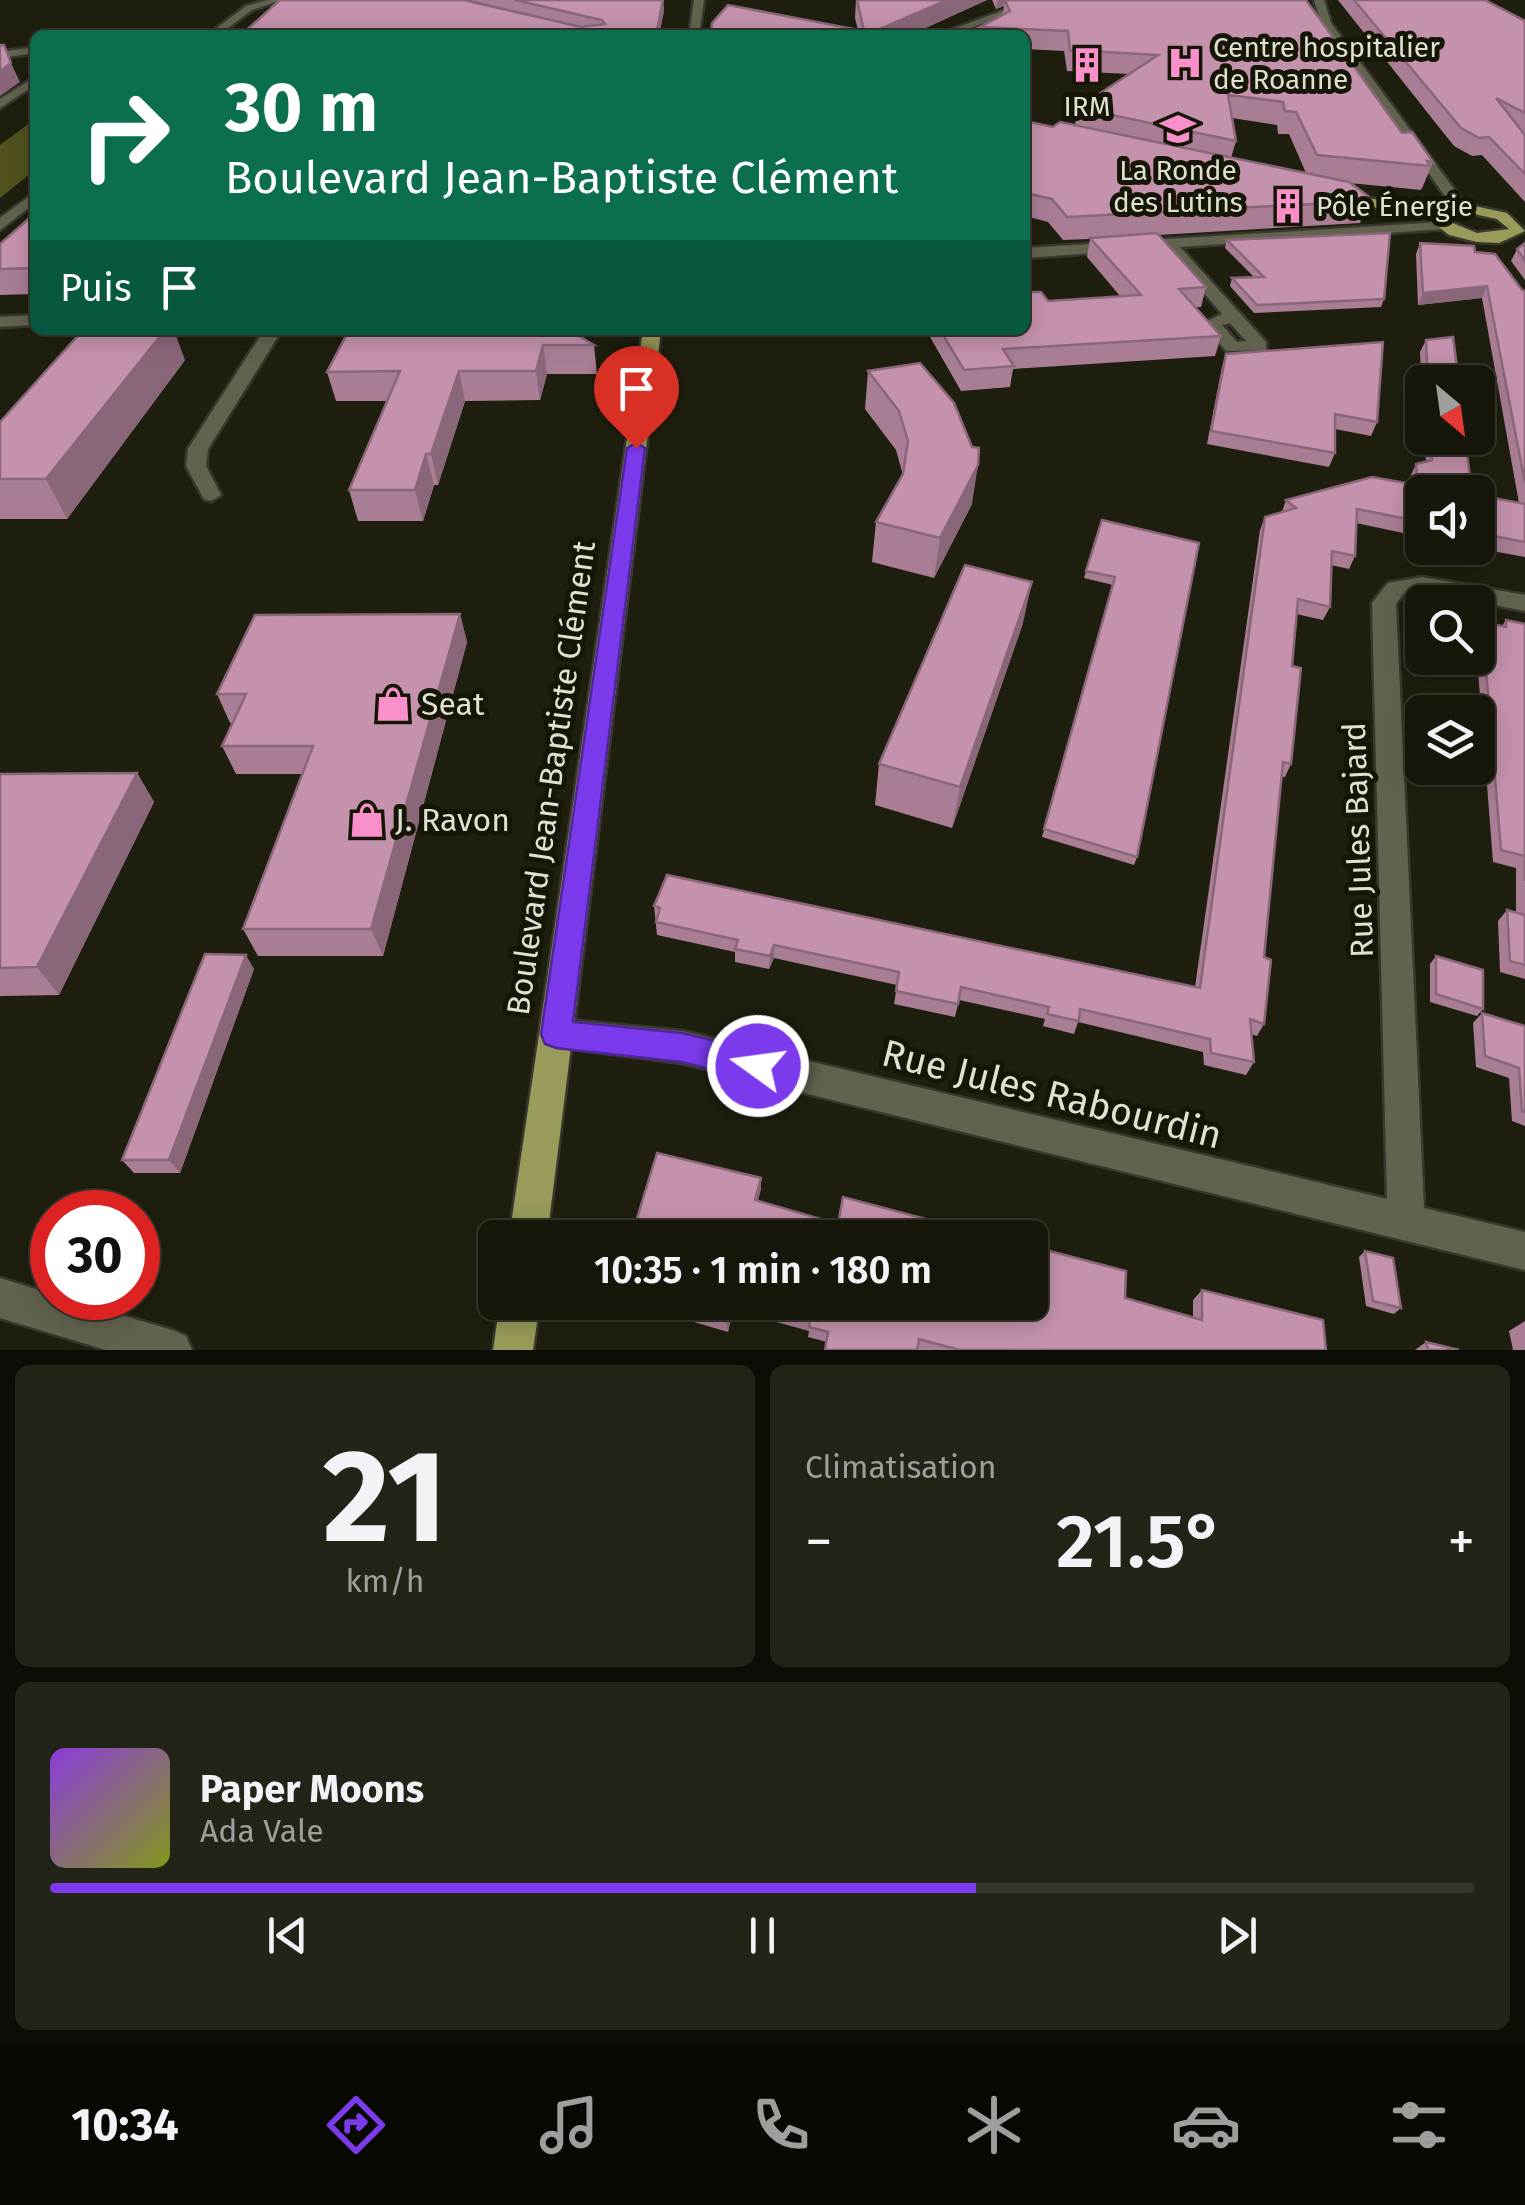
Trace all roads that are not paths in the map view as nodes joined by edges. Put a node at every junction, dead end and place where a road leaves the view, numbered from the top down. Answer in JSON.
{"nodes":[{"id":1,"x":277,"y":0,"type":"edge"},
{"id":2,"x":699,"y":0,"type":"edge"},
{"id":3,"x":1040,"y":0,"type":"edge"},
{"id":4,"x":1319,"y":0,"type":"edge"},
{"id":5,"x":219,"y":30,"type":"edge"},
{"id":6,"x":695,"y":30,"type":"edge"},
{"id":7,"x":956,"y":30,"type":"edge"},
{"id":8,"x":30,"y":51,"type":"edge"},
{"id":9,"x":2,"y":54,"type":"edge"},
{"id":10,"x":30,"y":83,"type":"edge"},
{"id":11,"x":0,"y":104,"type":"edge"},
{"id":12,"x":1328,"y":194,"type":"edge"},
{"id":13,"x":30,"y":200,"type":"edge"},
{"id":14,"x":1366,"y":202,"type":"junction"},
{"id":15,"x":1460,"y":207,"type":"junction"},
{"id":16,"x":1518,"y":219,"type":"edge"},
{"id":17,"x":1438,"y":221,"type":"junction"},
{"id":18,"x":0,"y":226,"type":"edge"},
{"id":19,"x":1394,"y":229,"type":"junction"},
{"id":20,"x":1169,"y":244,"type":"junction"},
{"id":21,"x":1030,"y":253,"type":"edge"},
{"id":22,"x":1233,"y":316,"type":"dead end"},
{"id":23,"x":30,"y":320,"type":"edge"},
{"id":24,"x":0,"y":322,"type":"edge"},
{"id":25,"x":271,"y":335,"type":"edge"},
{"id":26,"x":651,"y":335,"type":"edge"},
{"id":27,"x":211,"y":495,"type":"dead end"},
{"id":28,"x":1525,"y":603,"type":"edge"},
{"id":29,"x":556,"y":1034,"type":"junction"},
{"id":30,"x":530,"y":1220,"type":"edge"},
{"id":31,"x":1406,"y":1224,"type":"junction"},
{"id":32,"x":1525,"y":1252,"type":"edge"},
{"id":33,"x":0,"y":1298,"type":"edge"},
{"id":34,"x":517,"y":1320,"type":"edge"},
{"id":35,"x":172,"y":1350,"type":"edge"},
{"id":36,"x":512,"y":1350,"type":"edge"}],
"edges":[{"from":1,"to":5,"type":"street"},
{"from":2,"to":6,"type":"street"},
{"from":3,"to":7,"type":"street"},
{"from":4,"to":15,"type":"street"},
{"from":8,"to":9,"type":"street"},
{"from":10,"to":11,"type":"street"},
{"from":12,"to":14,"type":"main road"},
{"from":13,"to":18,"type":"street"},
{"from":14,"to":17,"type":"main road"},
{"from":14,"to":19,"type":"street"},
{"from":15,"to":16,"type":"main road"},
{"from":15,"to":17,"type":"main road"},
{"from":16,"to":17,"type":"main road"},
{"from":17,"to":19,"type":"street"},
{"from":19,"to":20,"type":"street"},
{"from":20,"to":21,"type":"street"},
{"from":20,"to":22,"type":"street"},
{"from":23,"to":24,"type":"street"},
{"from":25,"to":27,"type":"street"},
{"from":26,"to":29,"type":"main road","name":"Boulevard Jean-Baptiste Clément"},
{"from":28,"to":31,"type":"street","name":"Rue Jules Bajard"},
{"from":29,"to":30,"type":"main road","name":"Boulevard Jean-Baptiste Clément"},
{"from":29,"to":31,"type":"street","name":"Rue Jules Rabourdin"},
{"from":31,"to":32,"type":"street","name":"Rue Jules Rabourdin"},
{"from":33,"to":35,"type":"street"},
{"from":34,"to":36,"type":"main road"}]}
